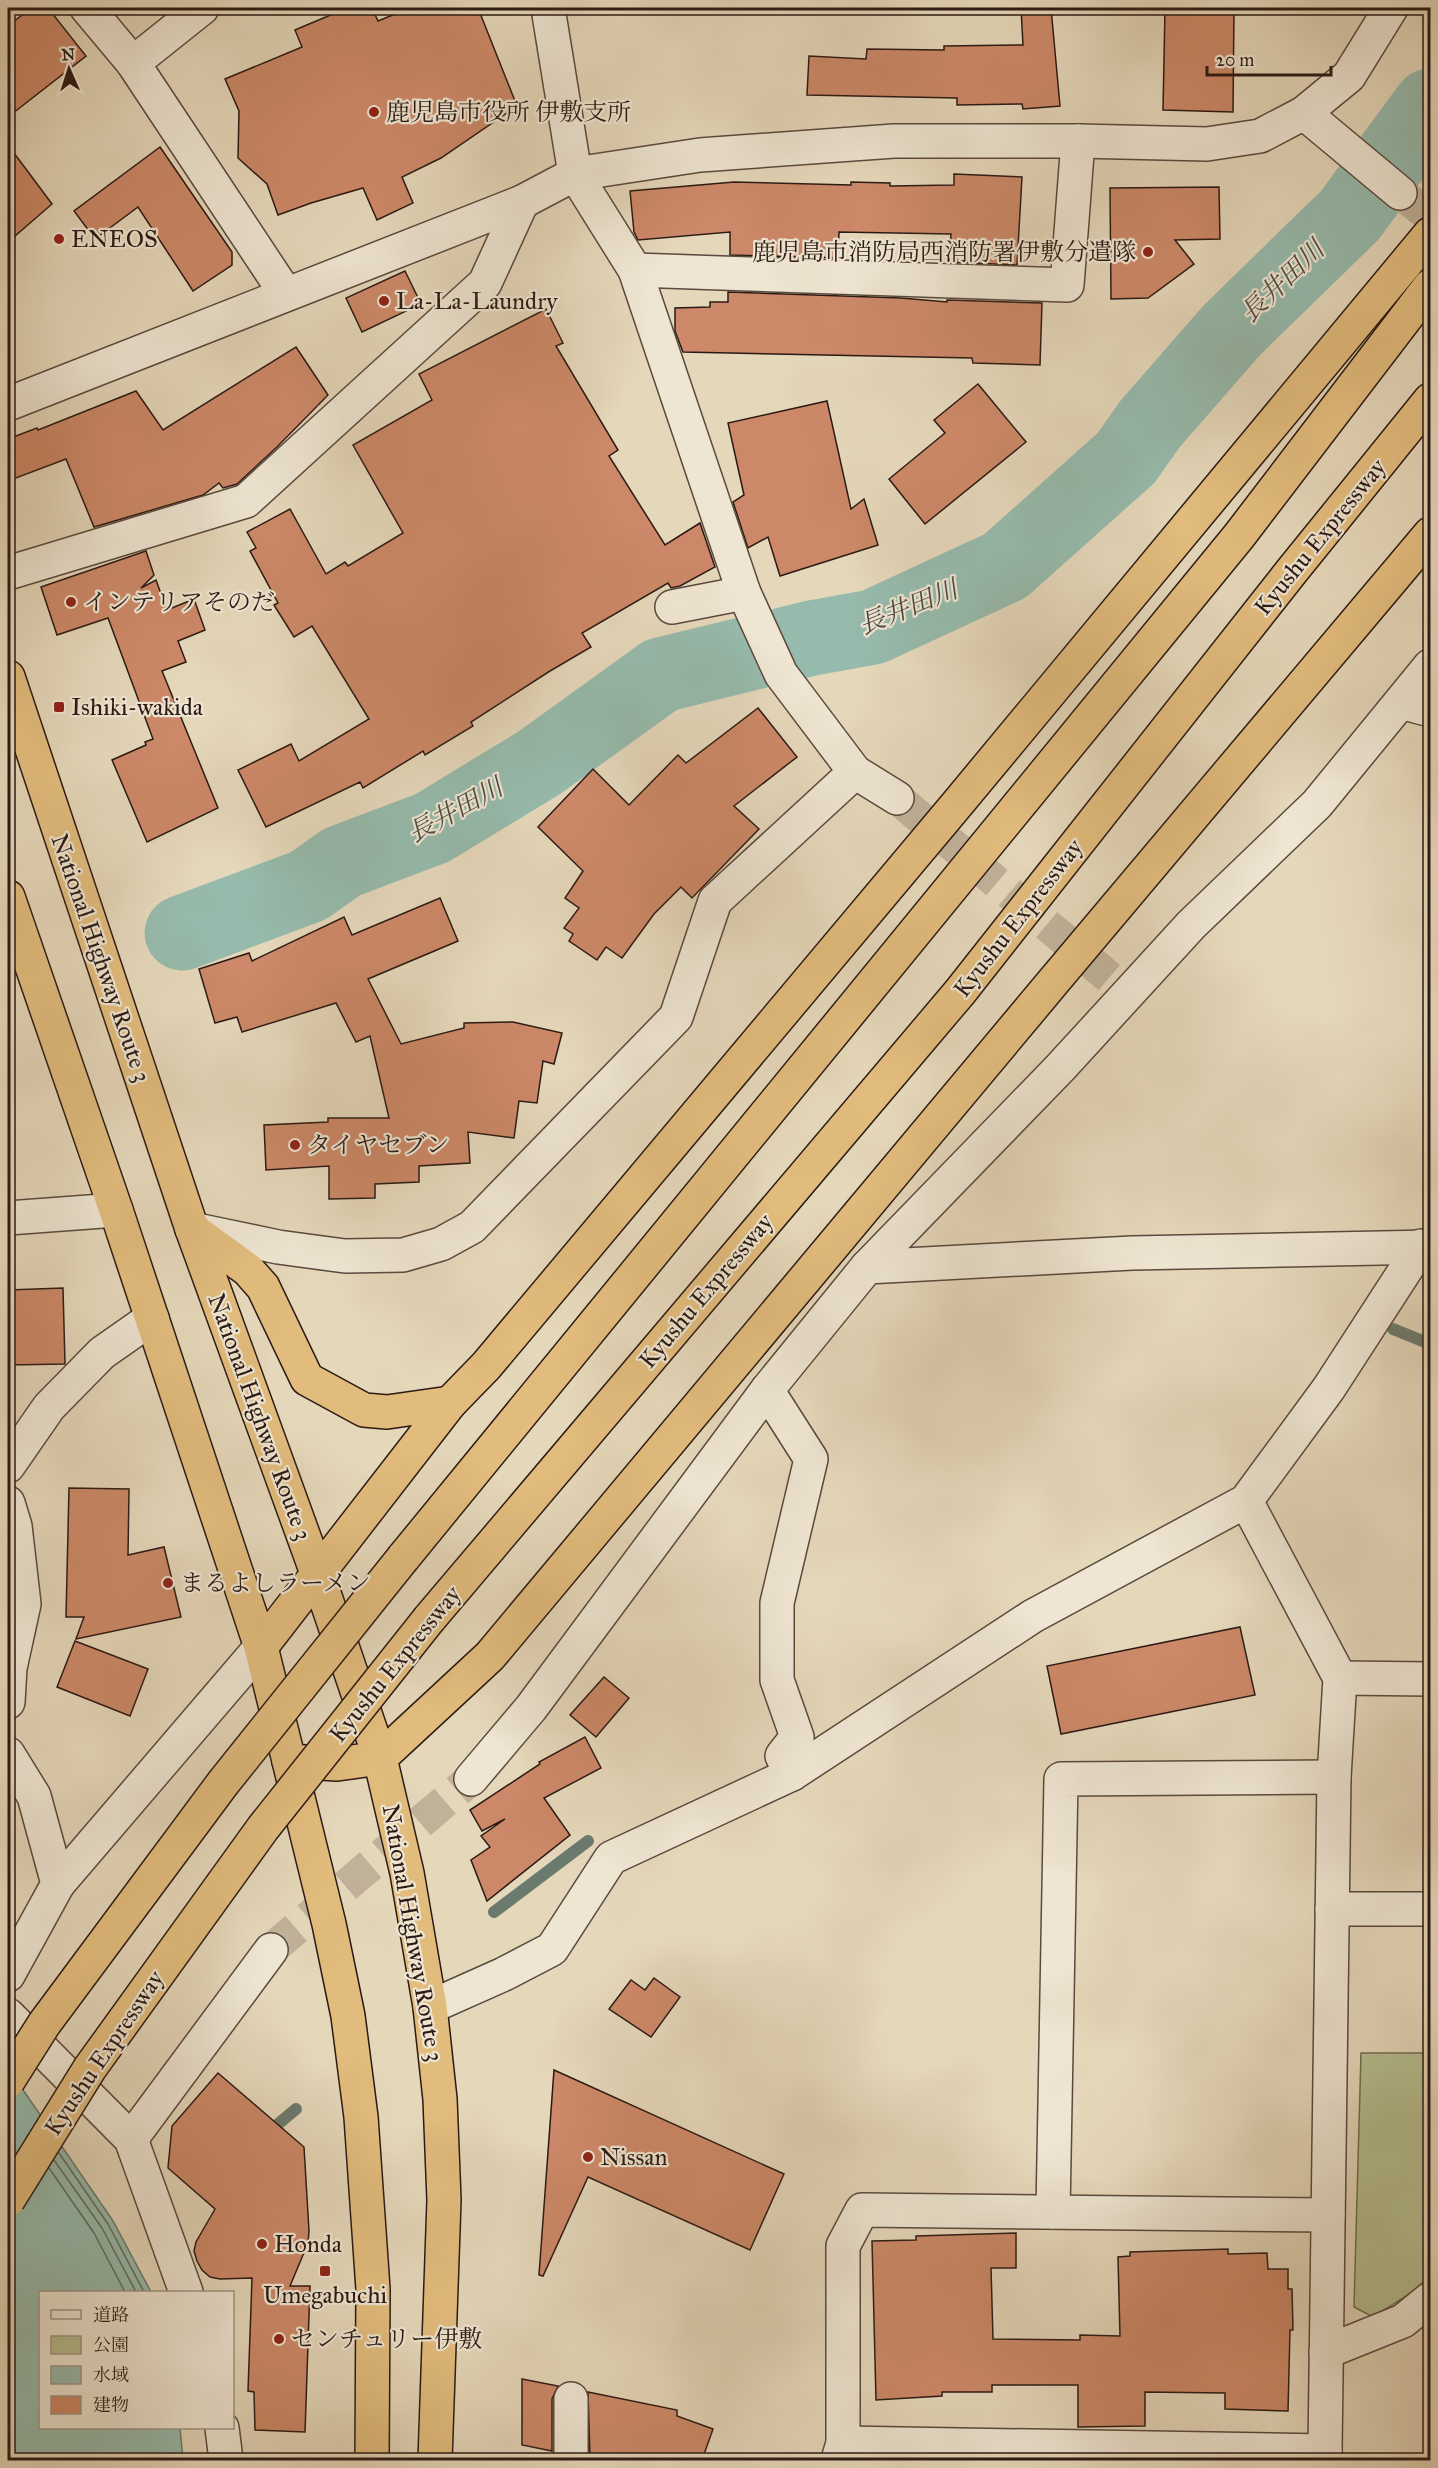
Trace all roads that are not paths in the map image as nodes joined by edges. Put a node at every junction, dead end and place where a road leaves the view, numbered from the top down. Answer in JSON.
{"nodes":[{"id":1,"x":87,"y":8,"type":"edge"},
{"id":2,"x":202,"y":8,"type":"edge"},
{"id":3,"x":548,"y":8,"type":"edge"},
{"id":4,"x":1391,"y":8,"type":"edge"},
{"id":5,"x":133,"y":63,"type":"junction"},
{"id":6,"x":1304,"y":113,"type":"junction"},
{"id":7,"x":1078,"y":141,"type":"junction"},
{"id":8,"x":576,"y":174,"type":"junction"},
{"id":9,"x":1397,"y":190,"type":"tunnel mouth"},
{"id":10,"x":522,"y":202,"type":"junction"},
{"id":11,"x":1431,"y":234,"type":"edge"},
{"id":12,"x":635,"y":270,"type":"junction"},
{"id":13,"x":1431,"y":286,"type":"edge"},
{"id":14,"x":286,"y":294,"type":"junction"},
{"id":15,"x":1431,"y":400,"type":"edge"},
{"id":16,"x":8,"y":404,"type":"edge"},
{"id":17,"x":1431,"y":534,"type":"edge"},
{"id":18,"x":8,"y":573,"type":"edge"},
{"id":19,"x":744,"y":593,"type":"junction"},
{"id":20,"x":672,"y":607,"type":"dead end"},
{"id":21,"x":1431,"y":666,"type":"edge"},
{"id":22,"x":8,"y":678,"type":"edge"},
{"id":23,"x":1416,"y":706,"type":"edge"},
{"id":24,"x":855,"y":772,"type":"junction"},
{"id":25,"x":897,"y":798,"type":"tunnel mouth"},
{"id":26,"x":8,"y":897,"type":"edge"},
{"id":27,"x":116,"y":1210,"type":"junction"},
{"id":28,"x":8,"y":1218,"type":"edge"},
{"id":29,"x":192,"y":1229,"type":"junction"},
{"id":30,"x":1426,"y":1247,"type":"edge"},
{"id":31,"x":867,"y":1267,"type":"junction"},
{"id":32,"x":153,"y":1318,"type":"junction"},
{"id":33,"x":767,"y":1390,"type":"junction"},
{"id":34,"x":450,"y":1403,"type":"junction"},
{"id":35,"x":8,"y":1466,"type":"edge"},
{"id":36,"x":1246,"y":1501,"type":"junction"},
{"id":37,"x":8,"y":1503,"type":"edge"},
{"id":38,"x":317,"y":1573,"type":"junction"},
{"id":39,"x":261,"y":1647,"type":"junction"},
{"id":40,"x":1340,"y":1678,"type":"junction"},
{"id":41,"x":1431,"y":1679,"type":"edge"},
{"id":42,"x":8,"y":1702,"type":"edge"},
{"id":43,"x":8,"y":1754,"type":"edge"},
{"id":44,"x":380,"y":1758,"type":"junction"},
{"id":45,"x":289,"y":1761,"type":"junction"},
{"id":46,"x":792,"y":1774,"type":"junction"},
{"id":47,"x":1334,"y":1777,"type":"junction"},
{"id":48,"x":471,"y":1779,"type":"tunnel mouth"},
{"id":49,"x":58,"y":1884,"type":"junction"},
{"id":50,"x":1332,"y":1909,"type":"junction"},
{"id":51,"x":1431,"y":1910,"type":"edge"},
{"id":52,"x":271,"y":1950,"type":"tunnel mouth"},
{"id":53,"x":8,"y":1975,"type":"edge"},
{"id":54,"x":430,"y":2007,"type":"junction"},
{"id":55,"x":8,"y":2015,"type":"edge"},
{"id":56,"x":8,"y":2081,"type":"edge"},
{"id":57,"x":131,"y":2139,"type":"junction"},
{"id":58,"x":8,"y":2200,"type":"edge"},
{"id":59,"x":1053,"y":2212,"type":"junction"},
{"id":60,"x":1328,"y":2215,"type":"junction"},
{"id":61,"x":186,"y":2291,"type":"edge"},
{"id":62,"x":1431,"y":2300,"type":"edge"},
{"id":63,"x":1326,"y":2352,"type":"junction"},
{"id":64,"x":572,"y":2398,"type":"dead end"},
{"id":65,"x":222,"y":2429,"type":"edge"},
{"id":66,"x":840,"y":2452,"type":"edge"},
{"id":67,"x":1326,"y":2456,"type":"edge"},
{"id":68,"x":226,"y":2460,"type":"edge"},
{"id":69,"x":372,"y":2460,"type":"edge"},
{"id":70,"x":435,"y":2460,"type":"edge"},
{"id":71,"x":571,"y":2460,"type":"edge"}],
"edges":[{"from":1,"to":5,"type":"street"},
{"from":2,"to":5,"type":"street"},
{"from":3,"to":8,"type":"street"},
{"from":4,"to":6,"type":"street"},
{"from":5,"to":14,"type":"street"},
{"from":6,"to":7,"type":"street"},
{"from":6,"to":9,"type":"street"},
{"from":7,"to":8,"type":"street"},
{"from":7,"to":12,"type":"street"},
{"from":8,"to":10,"type":"street"},
{"from":8,"to":12,"type":"street"},
{"from":10,"to":14,"type":"street"},
{"from":10,"to":18,"type":"street"},
{"from":11,"to":34,"type":"highway"},
{"from":12,"to":19,"type":"street"},
{"from":13,"to":56,"type":"highway","bridge":true},
{"from":14,"to":16,"type":"street"},
{"from":15,"to":58,"type":"highway","name":"Kyushu Expressway","bridge":true},
{"from":17,"to":44,"type":"highway"},
{"from":19,"to":20,"type":"street"},
{"from":19,"to":24,"type":"street"},
{"from":21,"to":23,"type":"street"},
{"from":22,"to":29,"type":"highway","name":"National Highway Route 3"},
{"from":23,"to":31,"type":"street"},
{"from":24,"to":25,"type":"street"},
{"from":24,"to":29,"type":"street"},
{"from":26,"to":27,"type":"highway"},
{"from":27,"to":28,"type":"street"},
{"from":27,"to":32,"type":"highway"},
{"from":29,"to":34,"type":"highway"},
{"from":29,"to":38,"type":"highway","name":"National Highway Route 3"},
{"from":30,"to":31,"type":"street"},
{"from":30,"to":36,"type":"street"},
{"from":31,"to":33,"type":"street"},
{"from":32,"to":35,"type":"street"},
{"from":32,"to":39,"type":"highway"},
{"from":33,"to":46,"type":"street"},
{"from":33,"to":48,"type":"street"},
{"from":34,"to":38,"type":"highway"},
{"from":36,"to":40,"type":"street"},
{"from":36,"to":46,"type":"street"},
{"from":37,"to":42,"type":"street"},
{"from":38,"to":39,"type":"highway"},
{"from":38,"to":44,"type":"highway","name":"National Highway Route 3"},
{"from":39,"to":45,"type":"highway"},
{"from":39,"to":49,"type":"street"},
{"from":40,"to":41,"type":"street"},
{"from":40,"to":47,"type":"street"},
{"from":43,"to":49,"type":"street"},
{"from":44,"to":45,"type":"highway"},
{"from":44,"to":54,"type":"highway","name":"National Highway Route 3"},
{"from":45,"to":69,"type":"highway"},
{"from":46,"to":54,"type":"street"},
{"from":47,"to":50,"type":"street"},
{"from":47,"to":59,"type":"street"},
{"from":49,"to":53,"type":"street"},
{"from":50,"to":51,"type":"street"},
{"from":50,"to":60,"type":"street"},
{"from":52,"to":57,"type":"street"},
{"from":54,"to":70,"type":"highway","name":"National Highway Route 3"},
{"from":55,"to":57,"type":"street"},
{"from":57,"to":61,"type":"street"},
{"from":59,"to":60,"type":"street"},
{"from":59,"to":66,"type":"street"},
{"from":60,"to":63,"type":"street"},
{"from":62,"to":63,"type":"street"},
{"from":63,"to":67,"type":"street"},
{"from":64,"to":71,"type":"street"},
{"from":65,"to":68,"type":"street"},
{"from":66,"to":67,"type":"street"}]}
